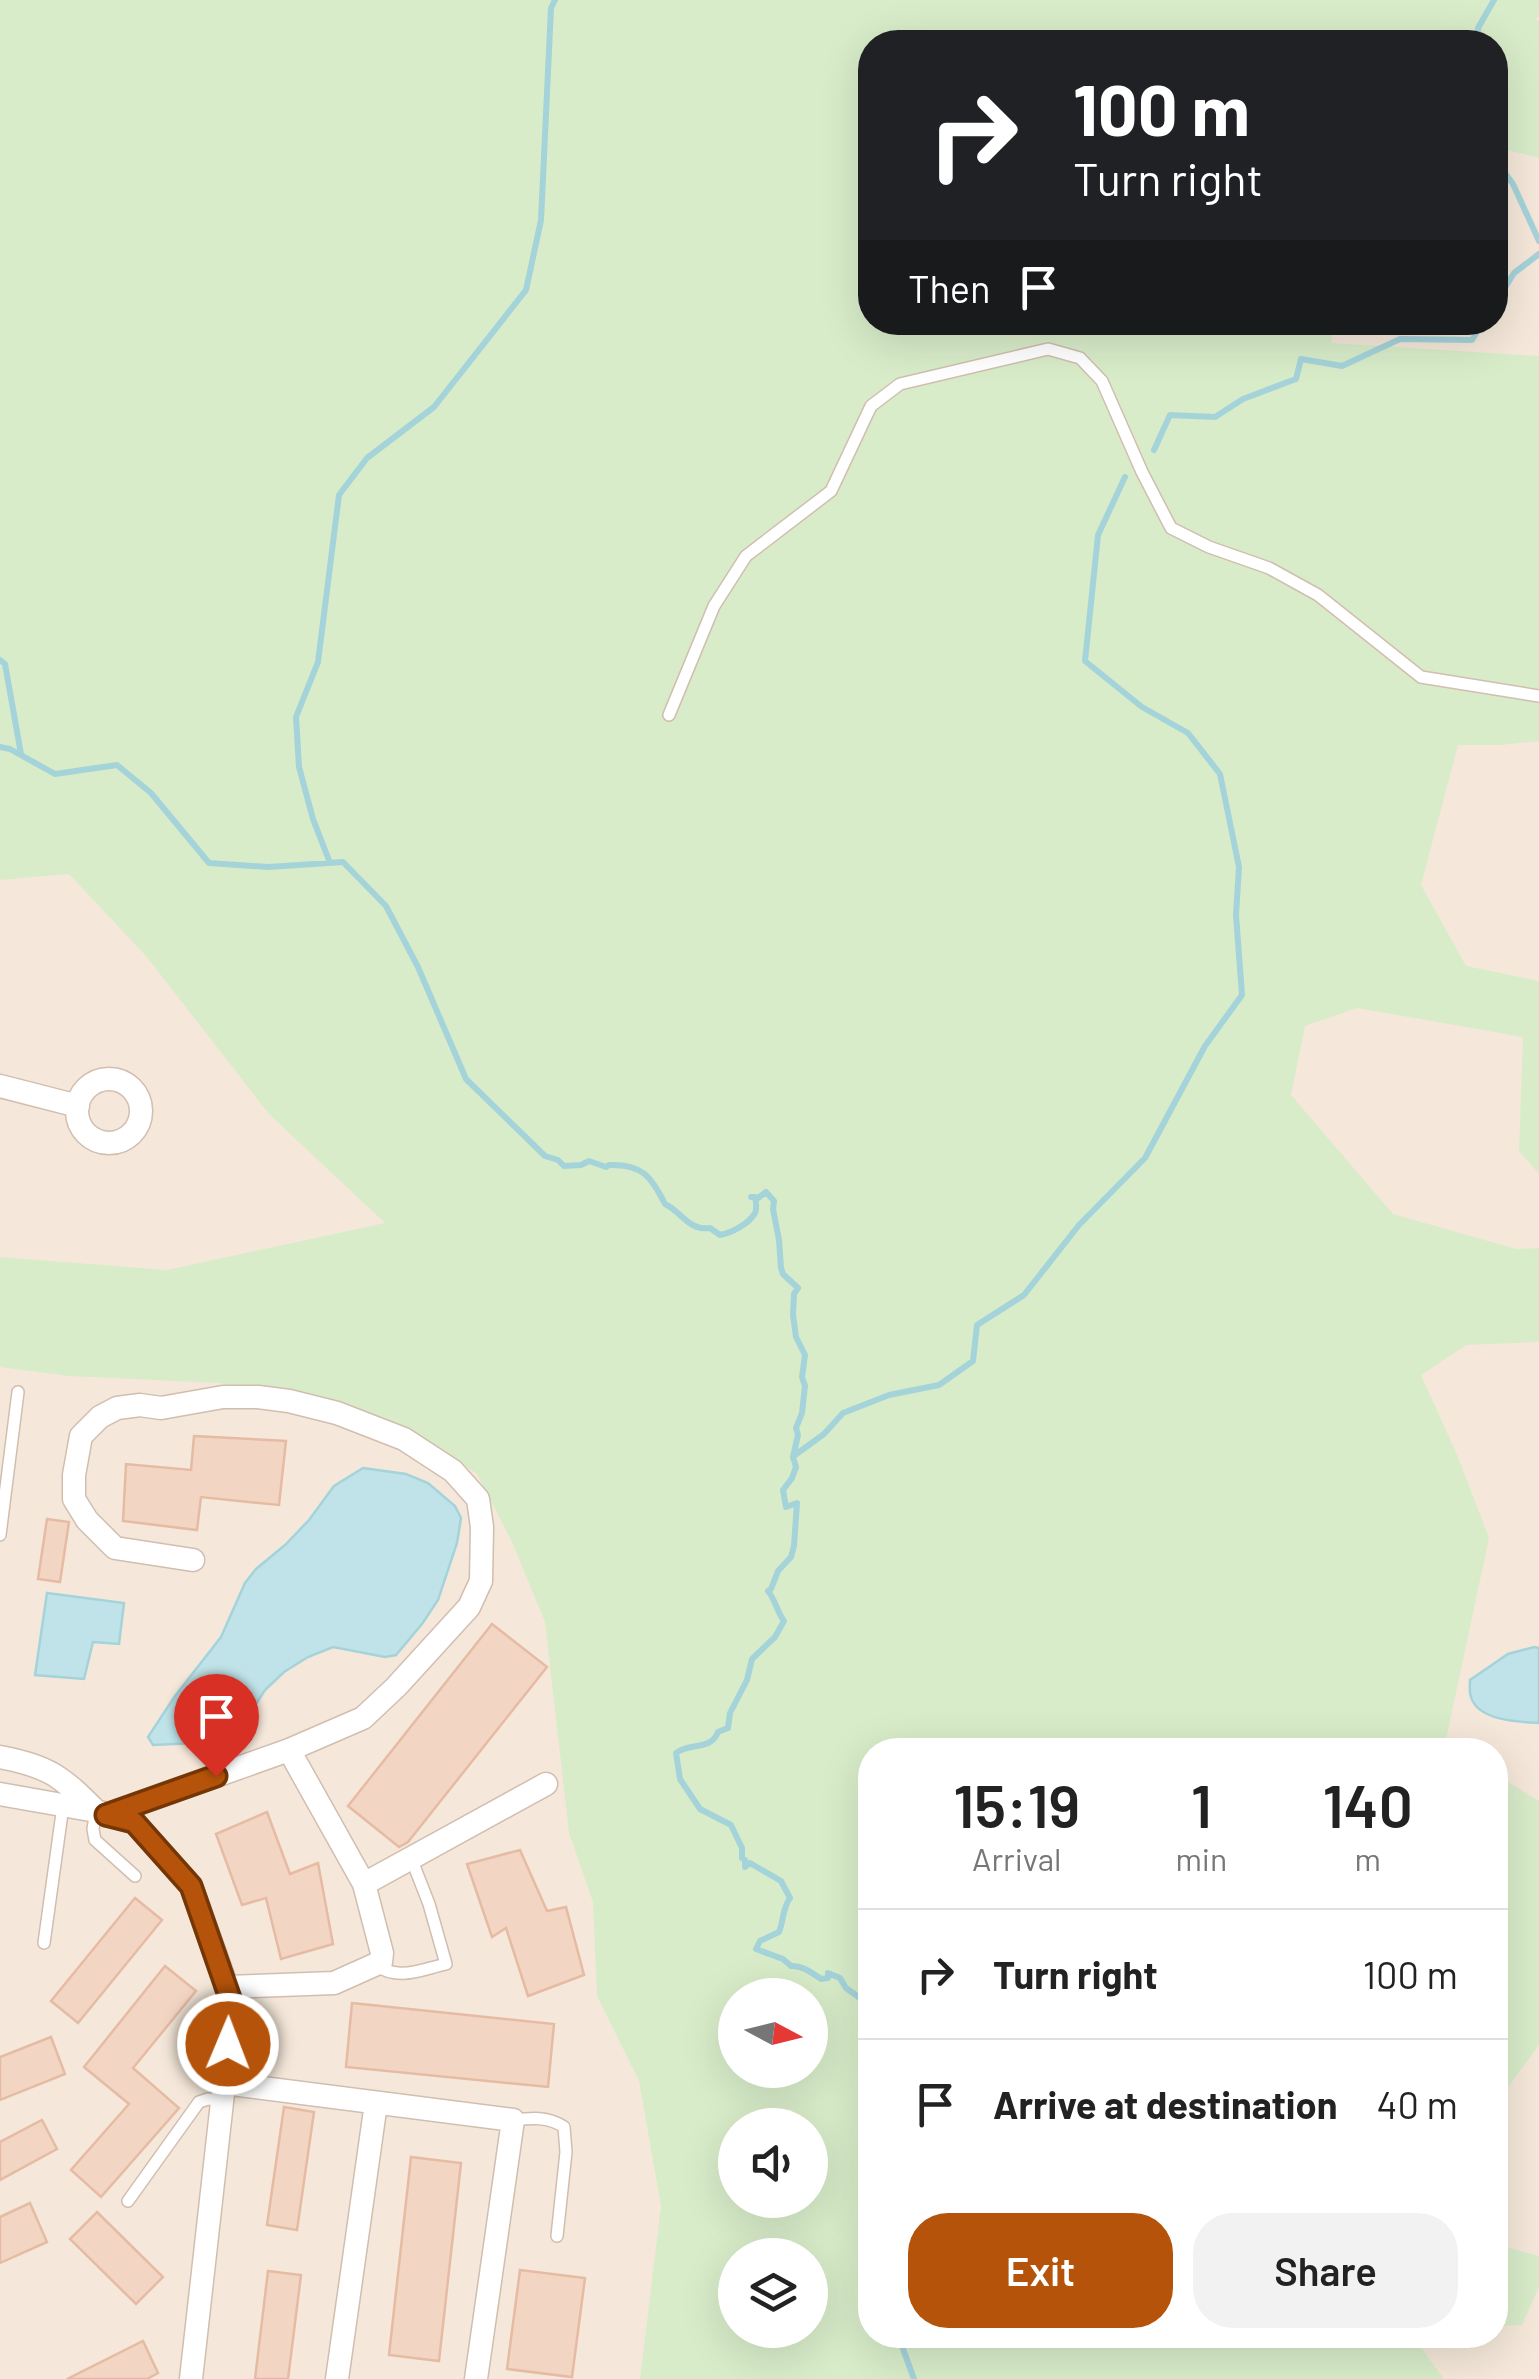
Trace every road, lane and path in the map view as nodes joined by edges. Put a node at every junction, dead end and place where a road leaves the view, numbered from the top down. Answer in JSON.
{"nodes":[{"id":1,"x":1539,"y":696,"type":"edge"},
{"id":2,"x":669,"y":714,"type":"dead end"},
{"id":3,"x":0,"y":1086,"type":"edge"},
{"id":4,"x":78,"y":1106,"type":"dead end"},
{"id":5,"x":18,"y":1392,"type":"dead end"},
{"id":6,"x":6,"y":1433,"type":"edge"},
{"id":7,"x":4,"y":1476,"type":"edge"},
{"id":8,"x":0,"y":1535,"type":"edge"},
{"id":9,"x":192,"y":1560,"type":"dead end"},
{"id":10,"x":289,"y":1750,"type":"junction"},
{"id":11,"x":0,"y":1757,"type":"edge"},
{"id":12,"x":546,"y":1784,"type":"dead end"},
{"id":13,"x":65,"y":1793,"type":"junction"},
{"id":14,"x":0,"y":1794,"type":"edge"},
{"id":15,"x":101,"y":1813,"type":"junction"},
{"id":16,"x":411,"y":1858,"type":"junction"},
{"id":17,"x":135,"y":1876,"type":"dead end"},
{"id":18,"x":364,"y":1884,"type":"junction"},
{"id":19,"x":44,"y":1943,"type":"dead end"},
{"id":20,"x":375,"y":1965,"type":"junction"},
{"id":21,"x":226,"y":1986,"type":"junction"},
{"id":22,"x":223,"y":2092,"type":"junction"},
{"id":23,"x":376,"y":2103,"type":"junction"},
{"id":24,"x":513,"y":2120,"type":"junction"},
{"id":25,"x":128,"y":2201,"type":"dead end"},
{"id":26,"x":558,"y":2236,"type":"dead end"},
{"id":27,"x":191,"y":2379,"type":"edge"},
{"id":28,"x":337,"y":2379,"type":"edge"},
{"id":29,"x":476,"y":2379,"type":"edge"}],
"edges":[{"from":1,"to":2,"type":"lane"},
{"from":3,"to":4,"type":"street"},
{"from":5,"to":6,"type":"lane"},
{"from":6,"to":7,"type":"lane"},
{"from":7,"to":8,"type":"lane"},
{"from":9,"to":10,"type":"street"},
{"from":10,"to":15,"type":"street"},
{"from":10,"to":18,"type":"street"},
{"from":11,"to":13,"type":"street"},
{"from":12,"to":16,"type":"street"},
{"from":13,"to":14,"type":"street"},
{"from":13,"to":15,"type":"street"},
{"from":13,"to":19,"type":"lane"},
{"from":15,"to":17,"type":"lane"},
{"from":15,"to":21,"type":"street"},
{"from":16,"to":18,"type":"street"},
{"from":16,"to":20,"type":"lane"},
{"from":18,"to":20,"type":"street"},
{"from":20,"to":21,"type":"street"},
{"from":21,"to":22,"type":"street"},
{"from":22,"to":23,"type":"street"},
{"from":22,"to":25,"type":"lane"},
{"from":22,"to":27,"type":"street"},
{"from":23,"to":24,"type":"street"},
{"from":23,"to":28,"type":"street"},
{"from":24,"to":26,"type":"lane"},
{"from":24,"to":29,"type":"street"}]}
